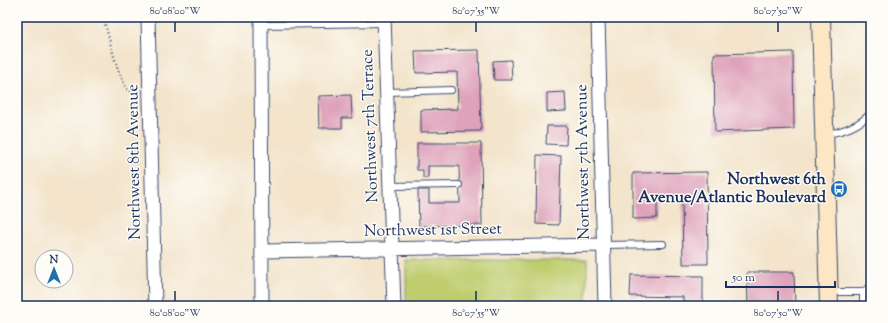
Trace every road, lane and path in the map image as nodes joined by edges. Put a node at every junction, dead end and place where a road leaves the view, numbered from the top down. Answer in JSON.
{"nodes":[{"id":1,"x":103,"y":17,"type":"edge"},
{"id":2,"x":148,"y":17,"type":"edge"},
{"id":3,"x":598,"y":17,"type":"edge"},
{"id":4,"x":821,"y":17,"type":"edge"},
{"id":5,"x":384,"y":20,"type":"edge"},
{"id":6,"x":261,"y":21,"type":"edge"},
{"id":7,"x":451,"y":90,"type":"dead end"},
{"id":8,"x":387,"y":92,"type":"junction"},
{"id":9,"x":150,"y":112,"type":"junction"},
{"id":10,"x":871,"y":113,"type":"edge"},
{"id":11,"x":825,"y":135,"type":"junction"},
{"id":12,"x":458,"y":184,"type":"dead end"},
{"id":13,"x":390,"y":186,"type":"junction"},
{"id":14,"x":663,"y":244,"type":"dead end"},
{"id":15,"x":603,"y":245,"type":"junction"},
{"id":16,"x":392,"y":249,"type":"junction"},
{"id":17,"x":263,"y":251,"type":"junction"},
{"id":18,"x":871,"y":286,"type":"edge"},
{"id":19,"x":863,"y":292,"type":"junction"},
{"id":20,"x":829,"y":299,"type":"edge"},
{"id":21,"x":155,"y":306,"type":"edge"},
{"id":22,"x":262,"y":306,"type":"edge"},
{"id":23,"x":394,"y":306,"type":"edge"},
{"id":24,"x":605,"y":306,"type":"edge"},
{"id":25,"x":863,"y":306,"type":"edge"}],
"edges":[{"from":1,"to":9,"type":"path"},
{"from":2,"to":9,"type":"street","name":"Northwest 8th Avenue"},
{"from":3,"to":15,"type":"street","name":"Northwest 7th Avenue"},
{"from":4,"to":11,"type":"street"},
{"from":5,"to":6,"type":"lane"},
{"from":5,"to":8,"type":"street","name":"Northwest 7th Terrace"},
{"from":6,"to":17,"type":"street"},
{"from":7,"to":8,"type":"lane"},
{"from":8,"to":13,"type":"street","name":"Northwest 7th Terrace"},
{"from":9,"to":21,"type":"street","name":"Northwest 8th Avenue"},
{"from":10,"to":11,"type":"lane"},
{"from":11,"to":20,"type":"street"},
{"from":12,"to":13,"type":"lane"},
{"from":13,"to":16,"type":"street","name":"Northwest 7th Terrace"},
{"from":14,"to":15,"type":"lane"},
{"from":15,"to":16,"type":"street","name":"Northwest 1st Street"},
{"from":15,"to":24,"type":"street","name":"Northwest 7th Avenue"},
{"from":16,"to":17,"type":"street","name":"Northwest 1st Street"},
{"from":16,"to":23,"type":"street","name":"Northwest 7th Terrace"},
{"from":17,"to":22,"type":"street"},
{"from":18,"to":19,"type":"lane"},
{"from":19,"to":20,"type":"lane"},
{"from":19,"to":25,"type":"lane"}]}
